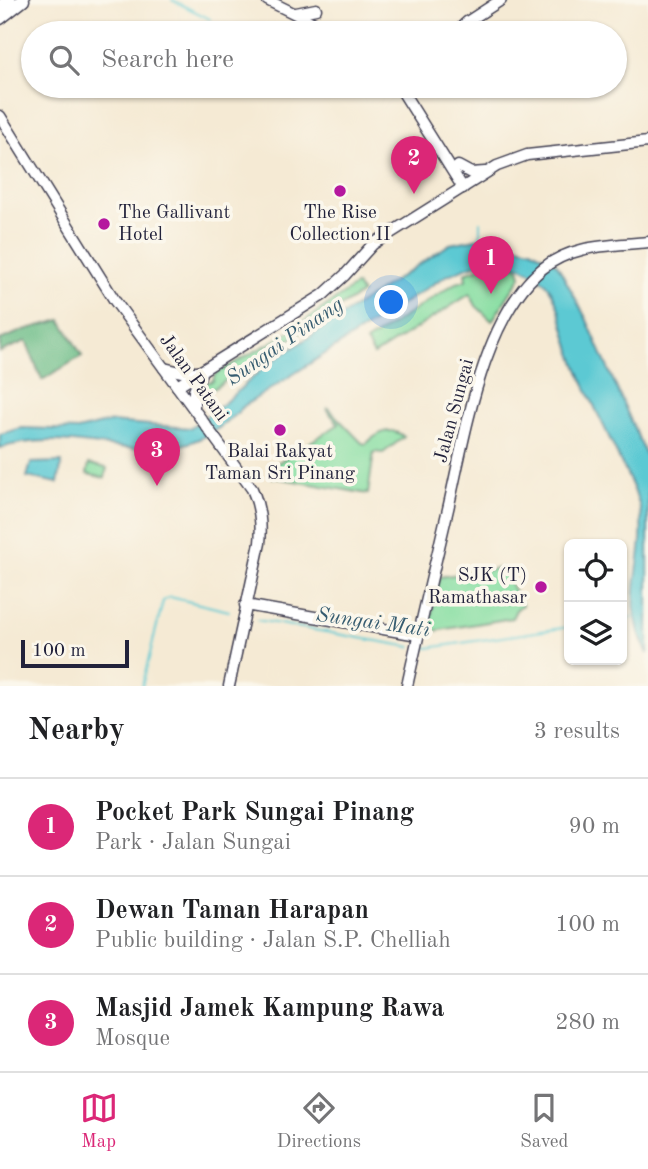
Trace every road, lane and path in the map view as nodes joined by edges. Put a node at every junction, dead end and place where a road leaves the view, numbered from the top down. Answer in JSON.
{"nodes":[{"id":1,"x":9,"y":0,"type":"edge"},
{"id":2,"x":23,"y":0,"type":"edge"},
{"id":3,"x":267,"y":0,"type":"edge"},
{"id":4,"x":501,"y":0,"type":"edge"},
{"id":5,"x":0,"y":7,"type":"edge"},
{"id":6,"x":316,"y":9,"type":"dead end"},
{"id":7,"x":293,"y":13,"type":"junction"},
{"id":8,"x":0,"y":18,"type":"edge"},
{"id":9,"x":309,"y":21,"type":"edge"},
{"id":10,"x":469,"y":21,"type":"edge"},
{"id":11,"x":407,"y":98,"type":"edge"},
{"id":12,"x":419,"y":104,"type":"dead end"},
{"id":13,"x":0,"y":116,"type":"edge"},
{"id":14,"x":648,"y":142,"type":"edge"},
{"id":15,"x":455,"y":168,"type":"junction"},
{"id":16,"x":488,"y":172,"type":"junction"},
{"id":17,"x":466,"y":186,"type":"junction"},
{"id":18,"x":446,"y":198,"type":"junction"},
{"id":19,"x":648,"y":242,"type":"edge"},
{"id":20,"x":164,"y":368,"type":"junction"},
{"id":21,"x":202,"y":371,"type":"junction"},
{"id":22,"x":177,"y":386,"type":"junction"},
{"id":23,"x":196,"y":412,"type":"junction"},
{"id":24,"x":245,"y":605,"type":"junction"},
{"id":25,"x":418,"y":638,"type":"junction"},
{"id":26,"x":229,"y":686,"type":"edge"},
{"id":27,"x":407,"y":686,"type":"edge"}],
"edges":[{"from":1,"to":5,"type":"main road"},
{"from":2,"to":8,"type":"main road"},
{"from":3,"to":7,"type":"street"},
{"from":4,"to":10,"type":"street"},
{"from":6,"to":7,"type":"street"},
{"from":7,"to":9,"type":"street"},
{"from":11,"to":15,"type":"street"},
{"from":12,"to":15,"type":"street"},
{"from":13,"to":20,"type":"street","name":"Jalan Patani"},
{"from":14,"to":16,"type":"street"},
{"from":15,"to":16,"type":"street"},
{"from":15,"to":17,"type":"street"},
{"from":15,"to":18,"type":"street"},
{"from":16,"to":17,"type":"street"},
{"from":17,"to":18,"type":"street"},
{"from":18,"to":21,"type":"street"},
{"from":19,"to":25,"type":"street","name":"Jalan Sungai"},
{"from":20,"to":21,"type":"street"},
{"from":20,"to":22,"type":"street","name":"Jalan Patani"},
{"from":21,"to":22,"type":"street"},
{"from":21,"to":23,"type":"street"},
{"from":22,"to":23,"type":"street","name":"Jalan Patani"},
{"from":23,"to":24,"type":"street","name":"Jalan Patani"},
{"from":24,"to":25,"type":"street"},
{"from":24,"to":26,"type":"street","name":"Jalan Patani"},
{"from":25,"to":27,"type":"street","name":"Jalan Sungai"}]}
